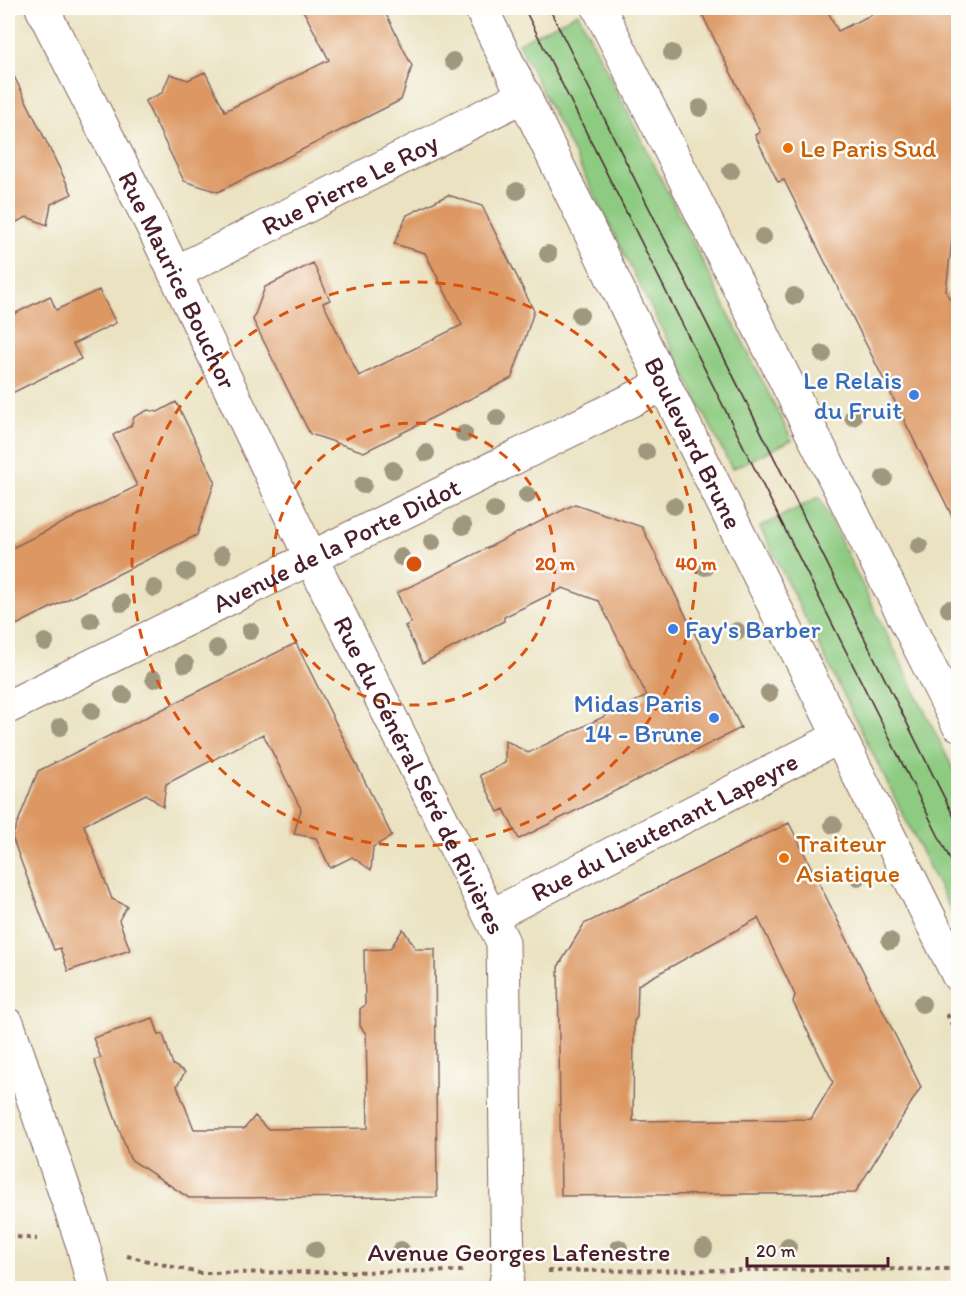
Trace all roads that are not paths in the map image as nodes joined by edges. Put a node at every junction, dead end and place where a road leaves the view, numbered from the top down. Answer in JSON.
{"nodes":[{"id":1,"x":42,"y":8,"type":"edge"},
{"id":2,"x":481,"y":8,"type":"edge"},
{"id":3,"x":598,"y":8,"type":"edge"},
{"id":4,"x":525,"y":95,"type":"junction"},
{"id":5,"x":175,"y":273,"type":"junction"},
{"id":6,"x":664,"y":384,"type":"junction"},
{"id":7,"x":310,"y":556,"type":"junction"},
{"id":8,"x":8,"y":707,"type":"edge"},
{"id":9,"x":958,"y":724,"type":"edge"},
{"id":10,"x":839,"y":737,"type":"junction"},
{"id":11,"x":491,"y":916,"type":"junction"},
{"id":12,"x":958,"y":975,"type":"edge"},
{"id":13,"x":8,"y":1025,"type":"edge"},
{"id":14,"x":507,"y":1280,"type":"edge"},
{"id":15,"x":94,"y":1288,"type":"edge"}],
"edges":[{"from":1,"to":5,"type":"street","name":"Rue Maurice Bouchor"},
{"from":2,"to":4,"type":"street","name":"Boulevard Brune"},
{"from":3,"to":9,"type":"street"},
{"from":4,"to":5,"type":"street","name":"Rue Pierre Le Roy"},
{"from":4,"to":6,"type":"street","name":"Boulevard Brune"},
{"from":5,"to":7,"type":"street","name":"Rue Maurice Bouchor"},
{"from":6,"to":7,"type":"street","name":"Avenue de la Porte Didot"},
{"from":6,"to":10,"type":"street","name":"Boulevard Brune"},
{"from":7,"to":8,"type":"street","name":"Avenue de la Porte Didot"},
{"from":7,"to":11,"type":"street","name":"Rue du Général Séré de Rivières"},
{"from":10,"to":11,"type":"street","name":"Rue du Lieutenant Lapeyre"},
{"from":10,"to":12,"type":"street","name":"Boulevard Brune"},
{"from":11,"to":14,"type":"street","name":"Rue du Général Séré de Rivières"},
{"from":13,"to":15,"type":"street"}]}
